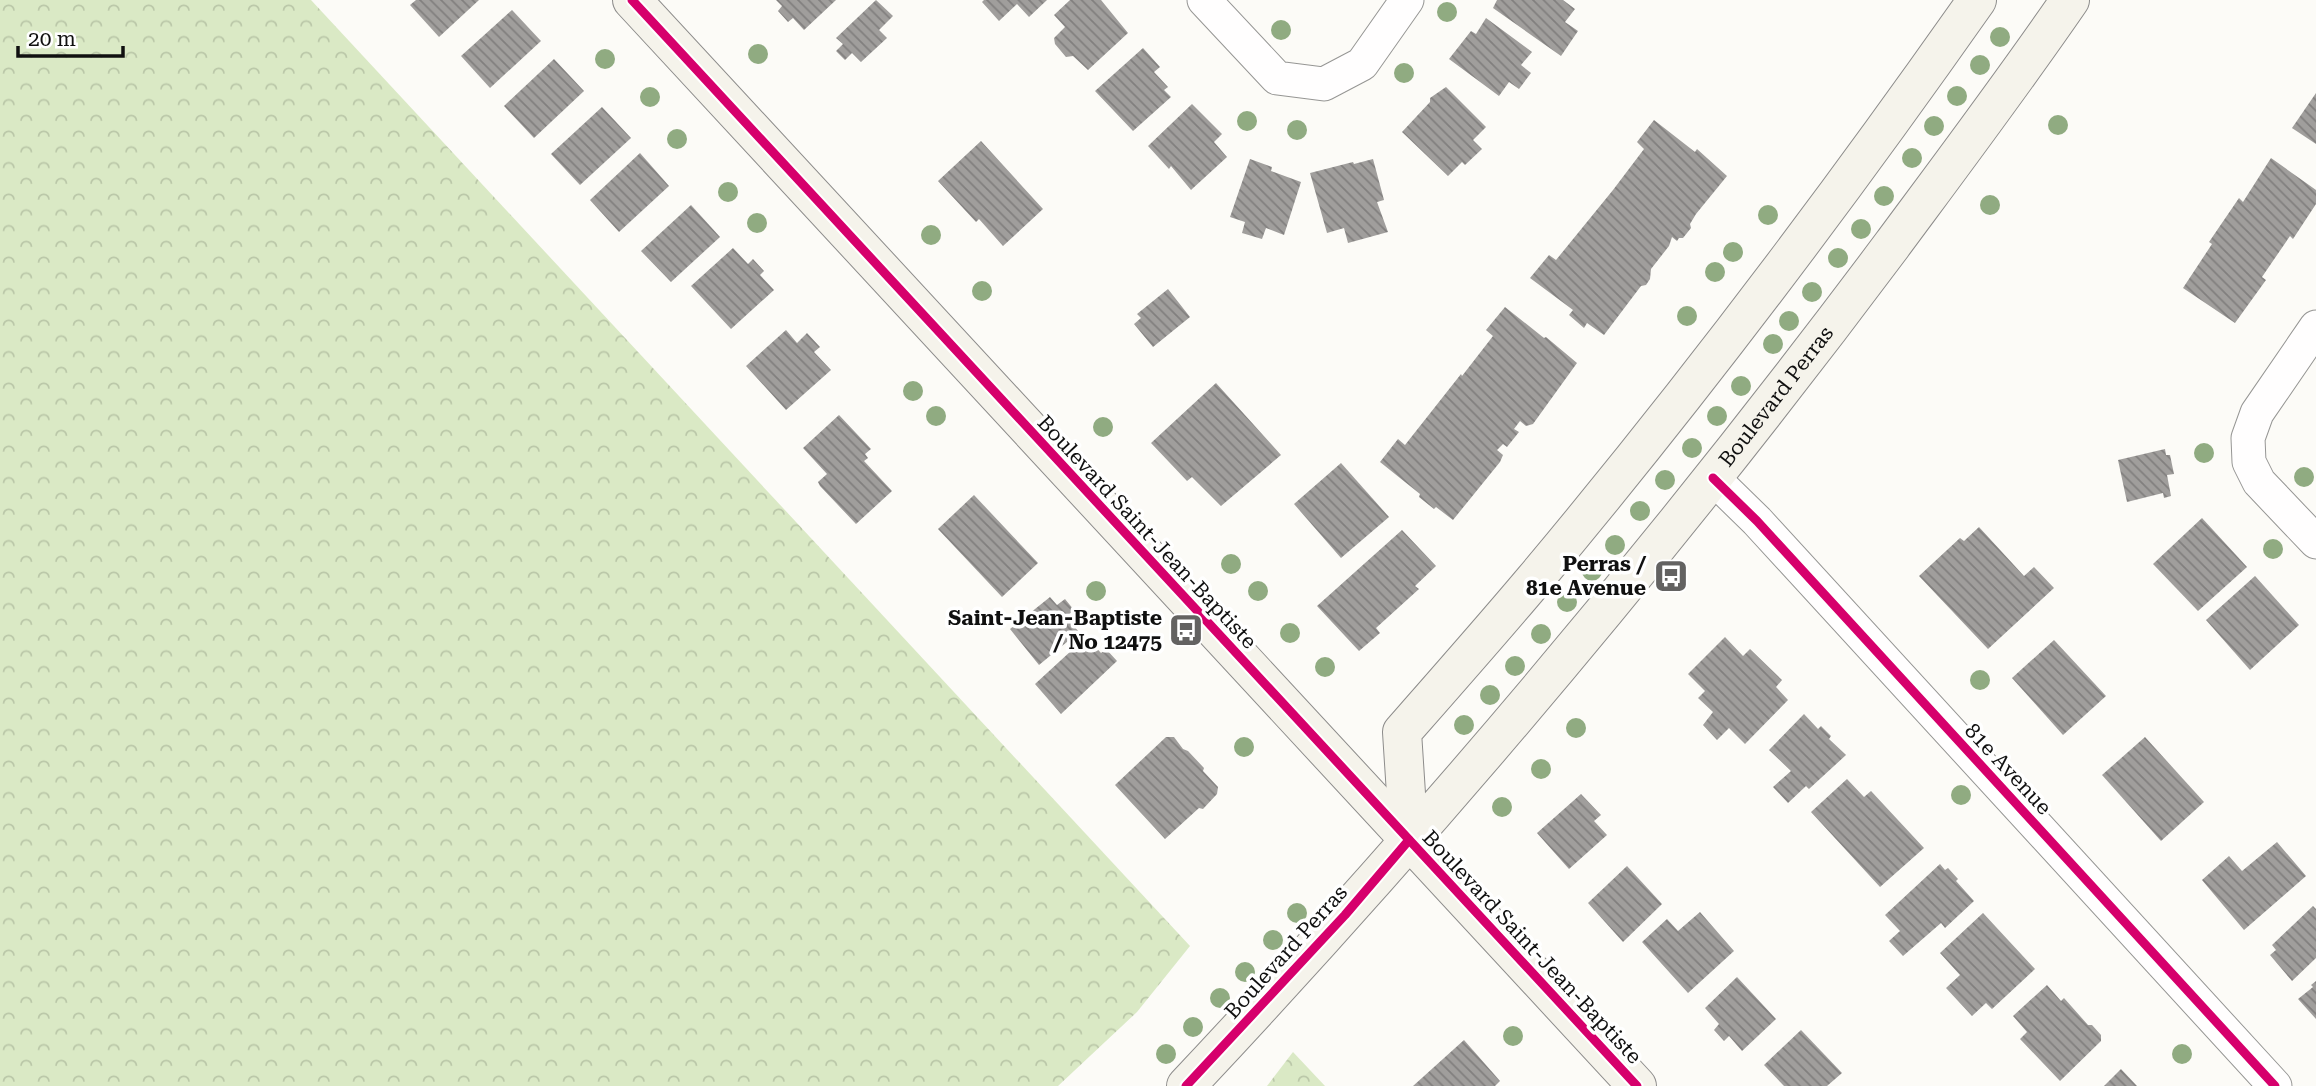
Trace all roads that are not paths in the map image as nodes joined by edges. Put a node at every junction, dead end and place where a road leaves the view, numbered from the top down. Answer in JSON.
{"nodes":[{"id":1,"x":632,"y":0,"type":"edge"},
{"id":2,"x":1205,"y":0,"type":"edge"},
{"id":3,"x":1407,"y":0,"type":"edge"},
{"id":4,"x":1977,"y":0,"type":"edge"},
{"id":5,"x":2070,"y":0,"type":"edge"},
{"id":6,"x":2316,"y":327,"type":"edge"},
{"id":7,"x":1713,"y":478,"type":"junction"},
{"id":8,"x":2316,"y":542,"type":"edge"},
{"id":9,"x":1409,"y":840,"type":"junction"},
{"id":10,"x":1186,"y":1086,"type":"edge"},
{"id":11,"x":1637,"y":1086,"type":"edge"},
{"id":12,"x":2275,"y":1086,"type":"edge"}],
"edges":[{"from":1,"to":9,"type":"main road","name":"Boulevard Saint-Jean-Baptiste"},
{"from":2,"to":3,"type":"street"},
{"from":4,"to":9,"type":"main road"},
{"from":5,"to":7,"type":"main road","name":"Boulevard Perras"},
{"from":6,"to":8,"type":"street"},
{"from":7,"to":9,"type":"main road","name":"Boulevard Perras"},
{"from":7,"to":12,"type":"street","name":"81e Avenue"},
{"from":9,"to":10,"type":"main road","name":"Boulevard Perras"},
{"from":9,"to":11,"type":"main road","name":"Boulevard Saint-Jean-Baptiste"}]}
